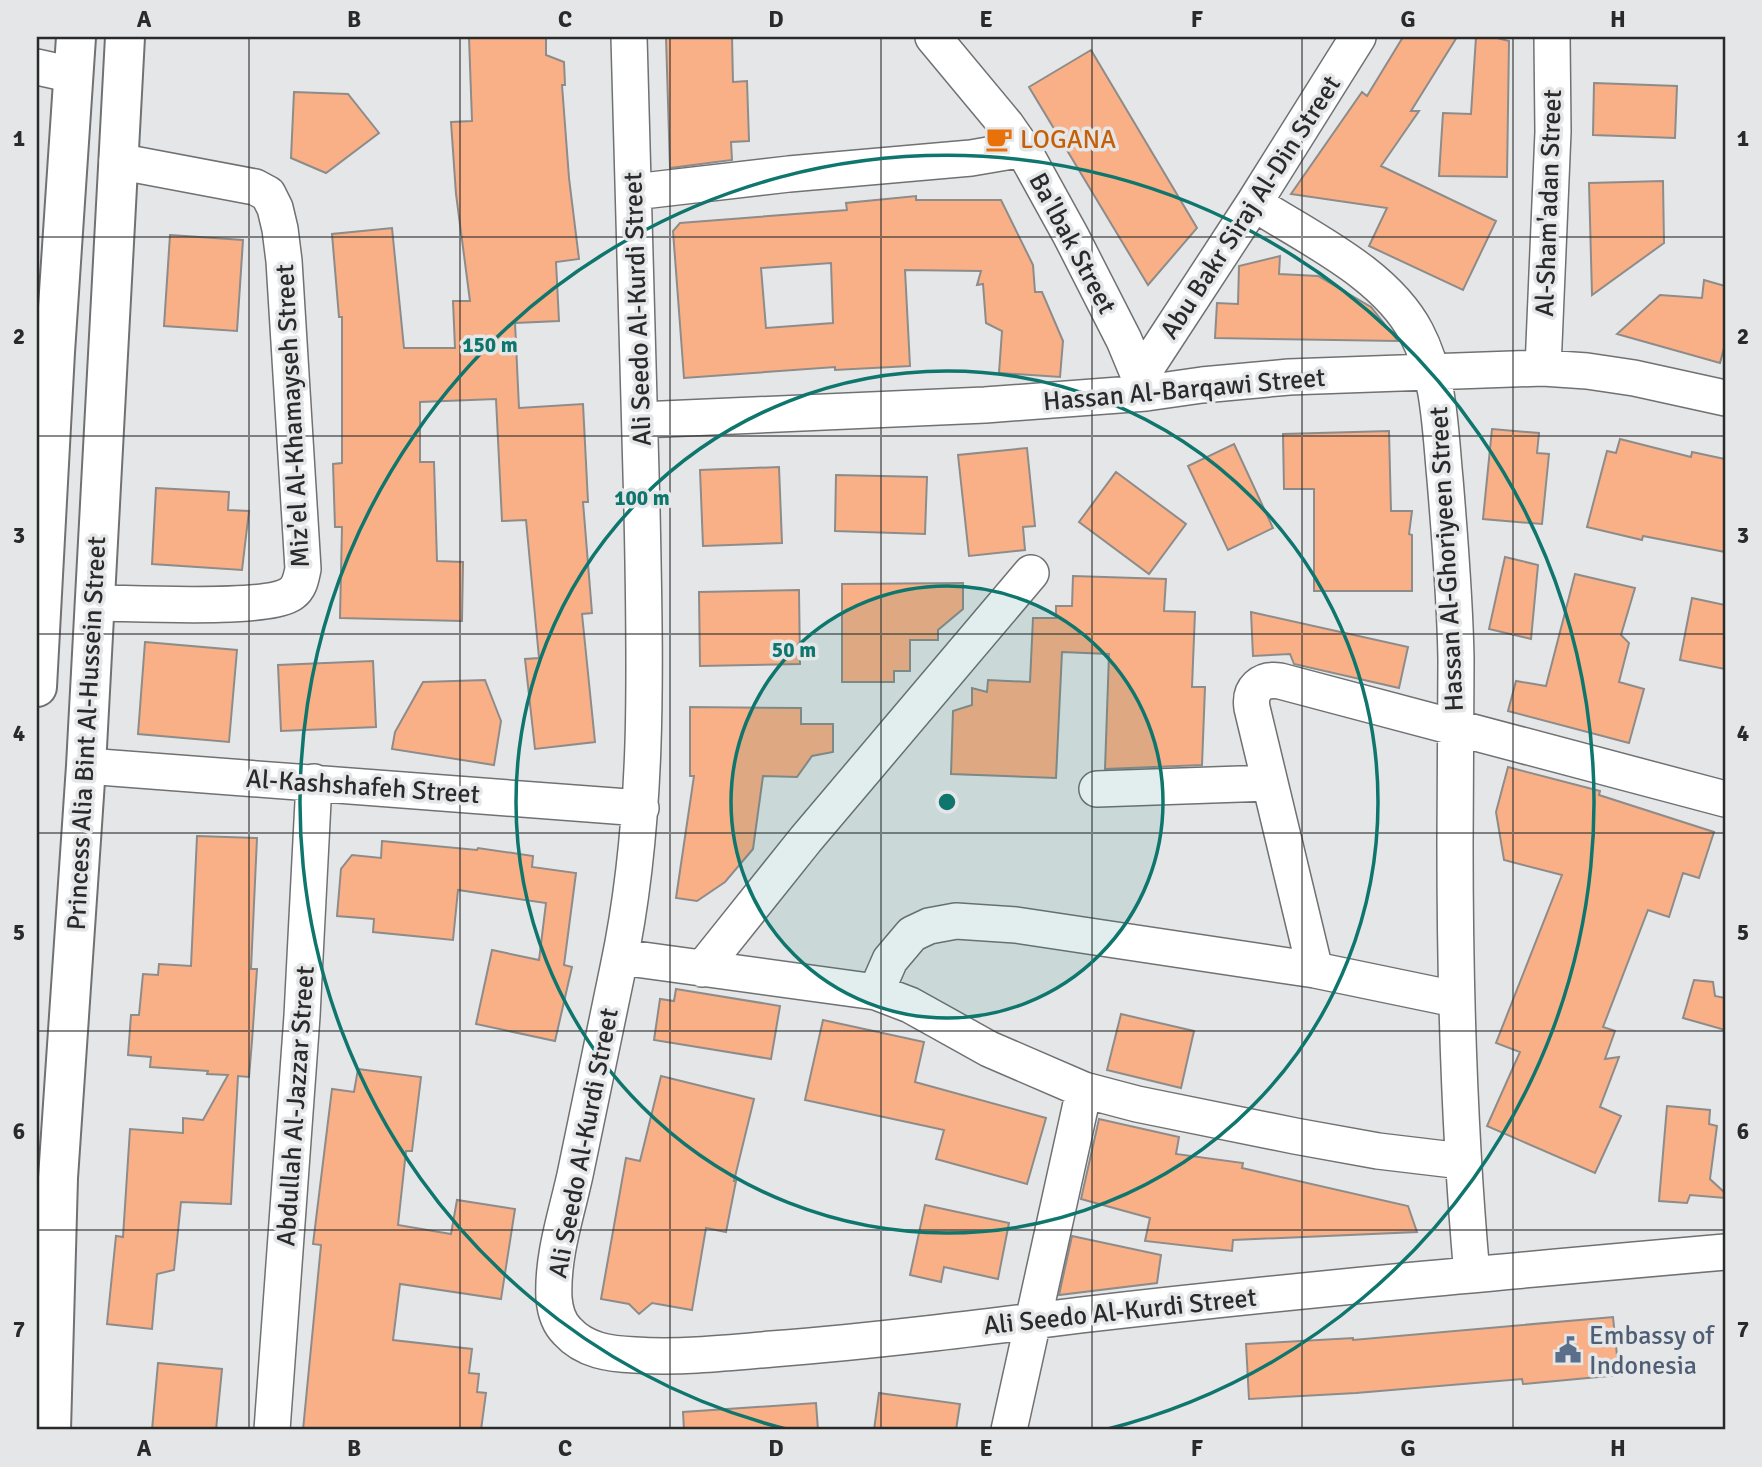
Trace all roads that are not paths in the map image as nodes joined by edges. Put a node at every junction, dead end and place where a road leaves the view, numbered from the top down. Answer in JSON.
{"nodes":[{"id":1,"x":76,"y":37,"type":"edge"},
{"id":2,"x":125,"y":37,"type":"edge"},
{"id":3,"x":629,"y":37,"type":"edge"},
{"id":4,"x":933,"y":37,"type":"edge"},
{"id":5,"x":1358,"y":37,"type":"edge"},
{"id":6,"x":1552,"y":37,"type":"edge"},
{"id":7,"x":37,"y":67,"type":"edge"},
{"id":8,"x":73,"y":75,"type":"junction"},
{"id":9,"x":1023,"y":149,"type":"junction"},
{"id":10,"x":117,"y":161,"type":"junction"},
{"id":11,"x":634,"y":192,"type":"junction"},
{"id":12,"x":1254,"y":203,"type":"junction"},
{"id":13,"x":109,"y":336,"type":"junction"},
{"id":14,"x":49,"y":346,"type":"edge"},
{"id":15,"x":1543,"y":368,"type":"junction"},
{"id":16,"x":1432,"y":372,"type":"junction"},
{"id":17,"x":1143,"y":384,"type":"junction"},
{"id":18,"x":1725,"y":398,"type":"edge"},
{"id":19,"x":640,"y":419,"type":"junction"},
{"id":20,"x":1031,"y":573,"type":"dead end"},
{"id":21,"x":95,"y":603,"type":"junction"},
{"id":22,"x":37,"y":687,"type":"edge"},
{"id":23,"x":1455,"y":726,"type":"junction"},
{"id":24,"x":86,"y":766,"type":"junction"},
{"id":25,"x":314,"y":782,"type":"junction"},
{"id":26,"x":1269,"y":783,"type":"junction"},
{"id":27,"x":1097,"y":789,"type":"dead end"},
{"id":28,"x":1725,"y":799,"type":"edge"},
{"id":29,"x":641,"y":808,"type":"junction"},
{"id":30,"x":621,"y":957,"type":"junction"},
{"id":31,"x":702,"y":969,"type":"junction"},
{"id":32,"x":1315,"y":970,"type":"junction"},
{"id":33,"x":876,"y":992,"type":"junction"},
{"id":34,"x":1455,"y":999,"type":"junction"},
{"id":35,"x":1084,"y":1090,"type":"junction"},
{"id":36,"x":1462,"y":1161,"type":"junction"},
{"id":37,"x":1725,"y":1252,"type":"edge"},
{"id":38,"x":1472,"y":1275,"type":"junction"},
{"id":39,"x":1033,"y":1321,"type":"junction"},
{"id":40,"x":51,"y":1430,"type":"edge"},
{"id":41,"x":272,"y":1430,"type":"edge"},
{"id":42,"x":1009,"y":1430,"type":"edge"}],
"edges":[{"from":1,"to":8,"type":"main road","name":"Princess Alia Bint Al-Hussein Street"},
{"from":2,"to":10,"type":"main road","name":"Princess Alia Bint Al-Hussein Street"},
{"from":3,"to":11,"type":"street","name":"Ali Seedo Al-Kurdi Street"},
{"from":4,"to":9,"type":"street","name":"Ba'lbak Street"},
{"from":5,"to":12,"type":"street","name":"Abu Bakr Siraj Al-Din Street"},
{"from":6,"to":15,"type":"street","name":"Al-Sham'adan Street"},
{"from":7,"to":8,"type":"street"},
{"from":8,"to":14,"type":"main road","name":"Princess Alia Bint Al-Hussein Street"},
{"from":9,"to":11,"type":"street"},
{"from":9,"to":17,"type":"street","name":"Ba'lbak Street"},
{"from":10,"to":13,"type":"main road","name":"Princess Alia Bint Al-Hussein Street"},
{"from":10,"to":21,"type":"street","name":"Miz'el Al-Khamayseh Street"},
{"from":11,"to":19,"type":"street","name":"Ali Seedo Al-Kurdi Street"},
{"from":12,"to":16,"type":"street","name":"Hassan Al-Ghoriyeen Street"},
{"from":12,"to":17,"type":"street","name":"Abu Bakr Siraj Al-Din Street"},
{"from":13,"to":14,"type":"main road"},
{"from":13,"to":21,"type":"main road","name":"Princess Alia Bint Al-Hussein Street"},
{"from":14,"to":22,"type":"main road","name":"Princess Alia Bint Al-Hussein Street"},
{"from":15,"to":16,"type":"street","name":"Hassan Al-Barqawi Street"},
{"from":15,"to":18,"type":"street","name":"Hassan Al-Barqawi Street"},
{"from":16,"to":17,"type":"street","name":"Hassan Al-Barqawi Street"},
{"from":16,"to":23,"type":"street","name":"Hassan Al-Ghoriyeen Street"},
{"from":17,"to":19,"type":"street","name":"Hassan Al-Barqawi Street"},
{"from":19,"to":29,"type":"street","name":"Ali Seedo Al-Kurdi Street"},
{"from":20,"to":31,"type":"street"},
{"from":21,"to":24,"type":"main road","name":"Princess Alia Bint Al-Hussein Street"},
{"from":23,"to":26,"type":"street"},
{"from":23,"to":28,"type":"street"},
{"from":23,"to":34,"type":"street","name":"Hassan Al-Ghoriyeen Street"},
{"from":24,"to":25,"type":"street","name":"Al-Kashshafeh Street"},
{"from":24,"to":40,"type":"main road","name":"Princess Alia Bint Al-Hussein Street"},
{"from":25,"to":29,"type":"street","name":"Al-Kashshafeh Street"},
{"from":25,"to":41,"type":"street","name":"Abdullah Al-Jazzar Street"},
{"from":26,"to":27,"type":"street"},
{"from":26,"to":32,"type":"street"},
{"from":29,"to":30,"type":"street","name":"Ali Seedo Al-Kurdi Street"},
{"from":30,"to":31,"type":"street"},
{"from":30,"to":39,"type":"street","name":"Ali Seedo Al-Kurdi Street"},
{"from":31,"to":33,"type":"street"},
{"from":32,"to":33,"type":"street"},
{"from":32,"to":34,"type":"street"},
{"from":33,"to":35,"type":"street"},
{"from":34,"to":36,"type":"street","name":"Hassan Al-Ghoriyeen Street"},
{"from":35,"to":36,"type":"street"},
{"from":35,"to":39,"type":"street"},
{"from":36,"to":38,"type":"street","name":"Hassan Al-Ghoriyeen Street"},
{"from":37,"to":38,"type":"street","name":"Ali Seedo Al-Kurdi Street"},
{"from":38,"to":39,"type":"street","name":"Ali Seedo Al-Kurdi Street"},
{"from":39,"to":42,"type":"street"}]}
